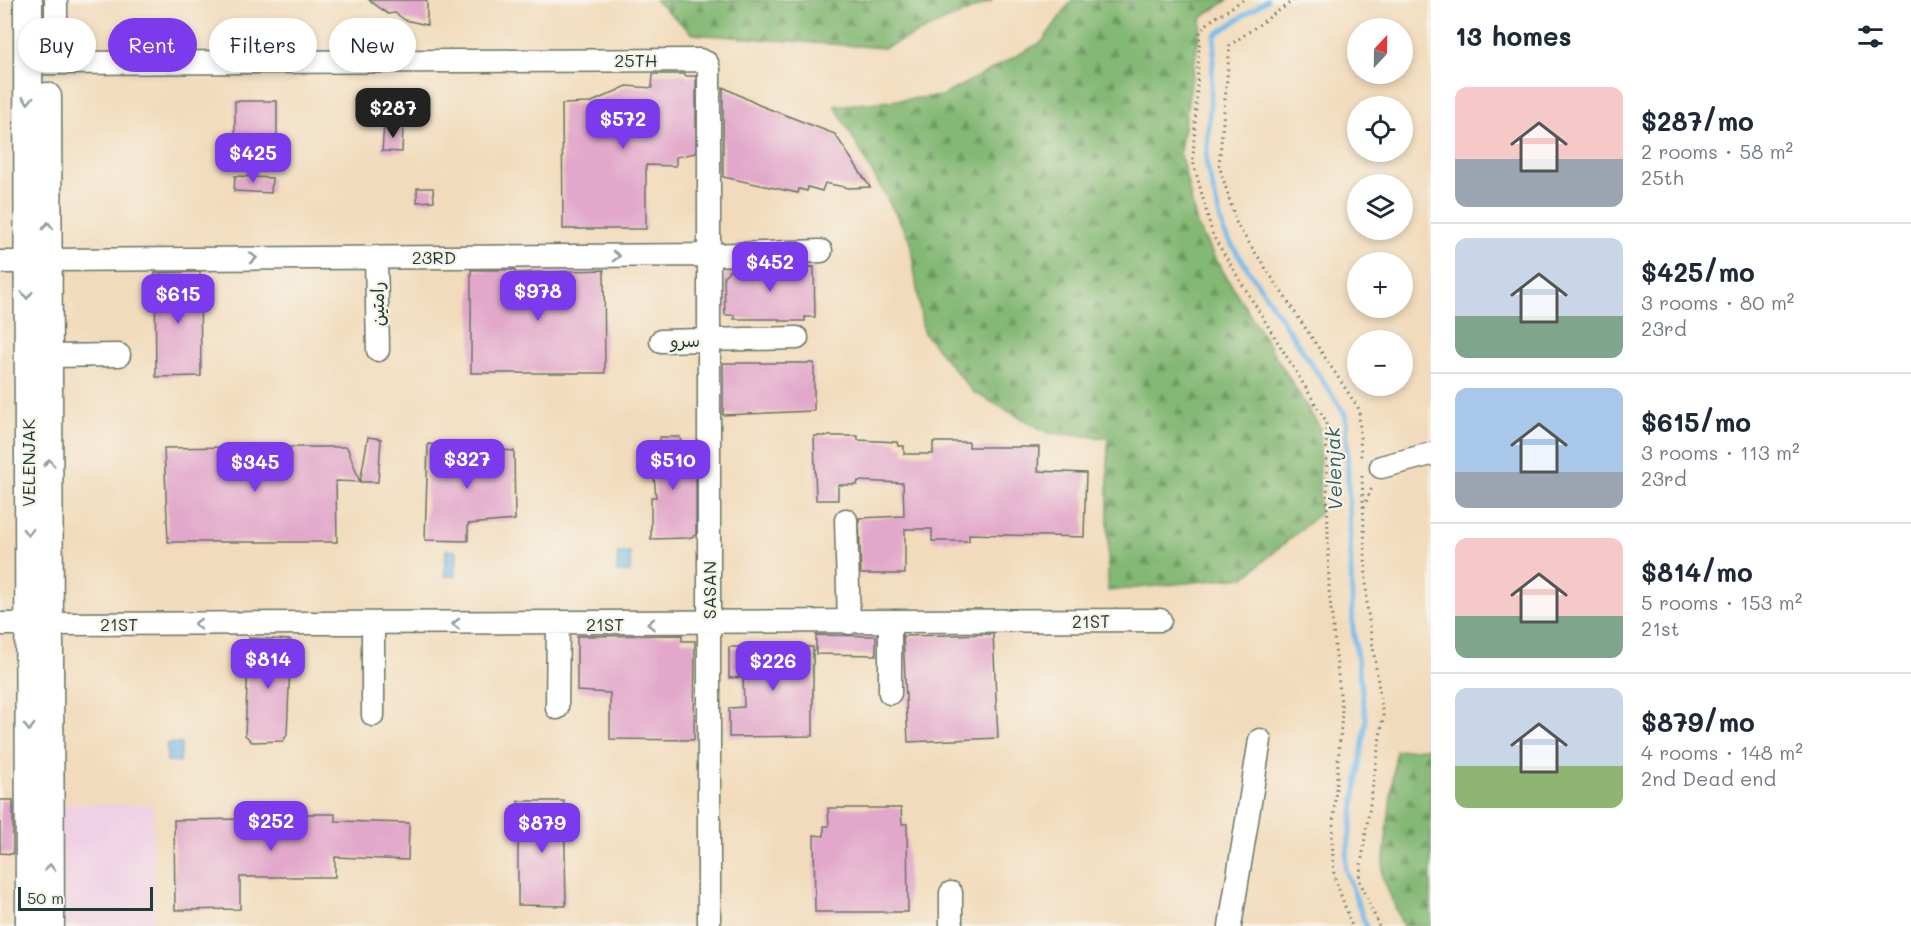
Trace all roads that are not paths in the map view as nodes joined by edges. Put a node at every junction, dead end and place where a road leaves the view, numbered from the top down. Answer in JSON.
{"nodes":[{"id":1,"x":28,"y":0,"type":"edge"},
{"id":2,"x":47,"y":0,"type":"edge"},
{"id":3,"x":56,"y":0,"type":"edge"},
{"id":4,"x":47,"y":18,"type":"edge"},
{"id":5,"x":56,"y":18,"type":"edge"},
{"id":6,"x":96,"y":58,"type":"edge"},
{"id":7,"x":45,"y":72,"type":"edge"},
{"id":8,"x":821,"y":251,"type":"dead end"},
{"id":9,"x":710,"y":255,"type":"junction"},
{"id":10,"x":376,"y":257,"type":"junction"},
{"id":11,"x":25,"y":261,"type":"edge"},
{"id":12,"x":797,"y":338,"type":"dead end"},
{"id":13,"x":709,"y":340,"type":"junction"},
{"id":14,"x":661,"y":341,"type":"dead end"},
{"id":15,"x":378,"y":350,"type":"dead end"},
{"id":16,"x":48,"y":356,"type":"junction"},
{"id":17,"x":119,"y":356,"type":"dead end"},
{"id":18,"x":1431,"y":454,"type":"edge"},
{"id":19,"x":1381,"y":467,"type":"road end"},
{"id":20,"x":846,"y":520,"type":"dead end"},
{"id":21,"x":1160,"y":620,"type":"dead end"},
{"id":22,"x":849,"y":623,"type":"junction"},
{"id":23,"x":890,"y":623,"type":"junction"},
{"id":24,"x":0,"y":624,"type":"edge"},
{"id":25,"x":39,"y":624,"type":"junction"},
{"id":26,"x":373,"y":624,"type":"junction"},
{"id":27,"x":558,"y":624,"type":"junction"},
{"id":28,"x":709,"y":624,"type":"junction"},
{"id":29,"x":890,"y":693,"type":"dead end"},
{"id":30,"x":557,"y":708,"type":"dead end"},
{"id":31,"x":373,"y":715,"type":"dead end"},
{"id":32,"x":1260,"y":740,"type":"dead end"},
{"id":33,"x":951,"y":893,"type":"dead end"},
{"id":34,"x":30,"y":926,"type":"edge"},
{"id":35,"x":50,"y":926,"type":"edge"},
{"id":36,"x":709,"y":926,"type":"edge"},
{"id":37,"x":951,"y":926,"type":"edge"},
{"id":38,"x":1230,"y":926,"type":"edge"}],
"edges":[{"from":1,"to":11,"type":"main road","name":"VELENJAK","one_way":true},
{"from":2,"to":4,"type":"main road","name":"VELENJAK"},
{"from":3,"to":5,"type":"street"},
{"from":6,"to":9,"type":"street","name":"25TH"},
{"from":11,"to":7,"type":"main road","name":"VELENJAK","one_way":true},
{"from":8,"to":9,"type":"street","name":"23RD"},
{"from":10,"to":9,"type":"street","name":"23RD","one_way":true},
{"from":9,"to":13,"type":"street","name":"SASAN"},
{"from":11,"to":10,"type":"street","name":"23RD","one_way":true},
{"from":10,"to":15,"type":"street","name":"رامتین"},
{"from":11,"to":16,"type":"main road","name":"VELENJAK"},
{"from":11,"to":25,"type":"main road","name":"VELENJAK","one_way":true},
{"from":12,"to":13,"type":"street","name":"سرو"},
{"from":13,"to":14,"type":"street","name":"سرو"},
{"from":13,"to":28,"type":"street","name":"SASAN"},
{"from":16,"to":17,"type":"street"},
{"from":25,"to":16,"type":"main road","name":"VELENJAK","one_way":true},
{"from":18,"to":19,"type":"street"},
{"from":20,"to":22,"type":"street"},
{"from":21,"to":23,"type":"street","name":"21ST"},
{"from":22,"to":23,"type":"street","name":"21ST"},
{"from":22,"to":28,"type":"street","name":"21ST"},
{"from":23,"to":29,"type":"street"},
{"from":24,"to":25,"type":"street","name":"21ST"},
{"from":26,"to":25,"type":"street","name":"21ST","one_way":true},
{"from":25,"to":34,"type":"main road","name":"VELENJAK","one_way":true},
{"from":35,"to":25,"type":"main road","name":"VELENJAK","one_way":true},
{"from":27,"to":26,"type":"street","name":"21ST","one_way":true},
{"from":26,"to":31,"type":"street"},
{"from":28,"to":27,"type":"street","name":"21ST","one_way":true},
{"from":27,"to":30,"type":"street"},
{"from":28,"to":36,"type":"street","name":"SASAN"},
{"from":32,"to":38,"type":"street"},
{"from":33,"to":37,"type":"street"}]}
